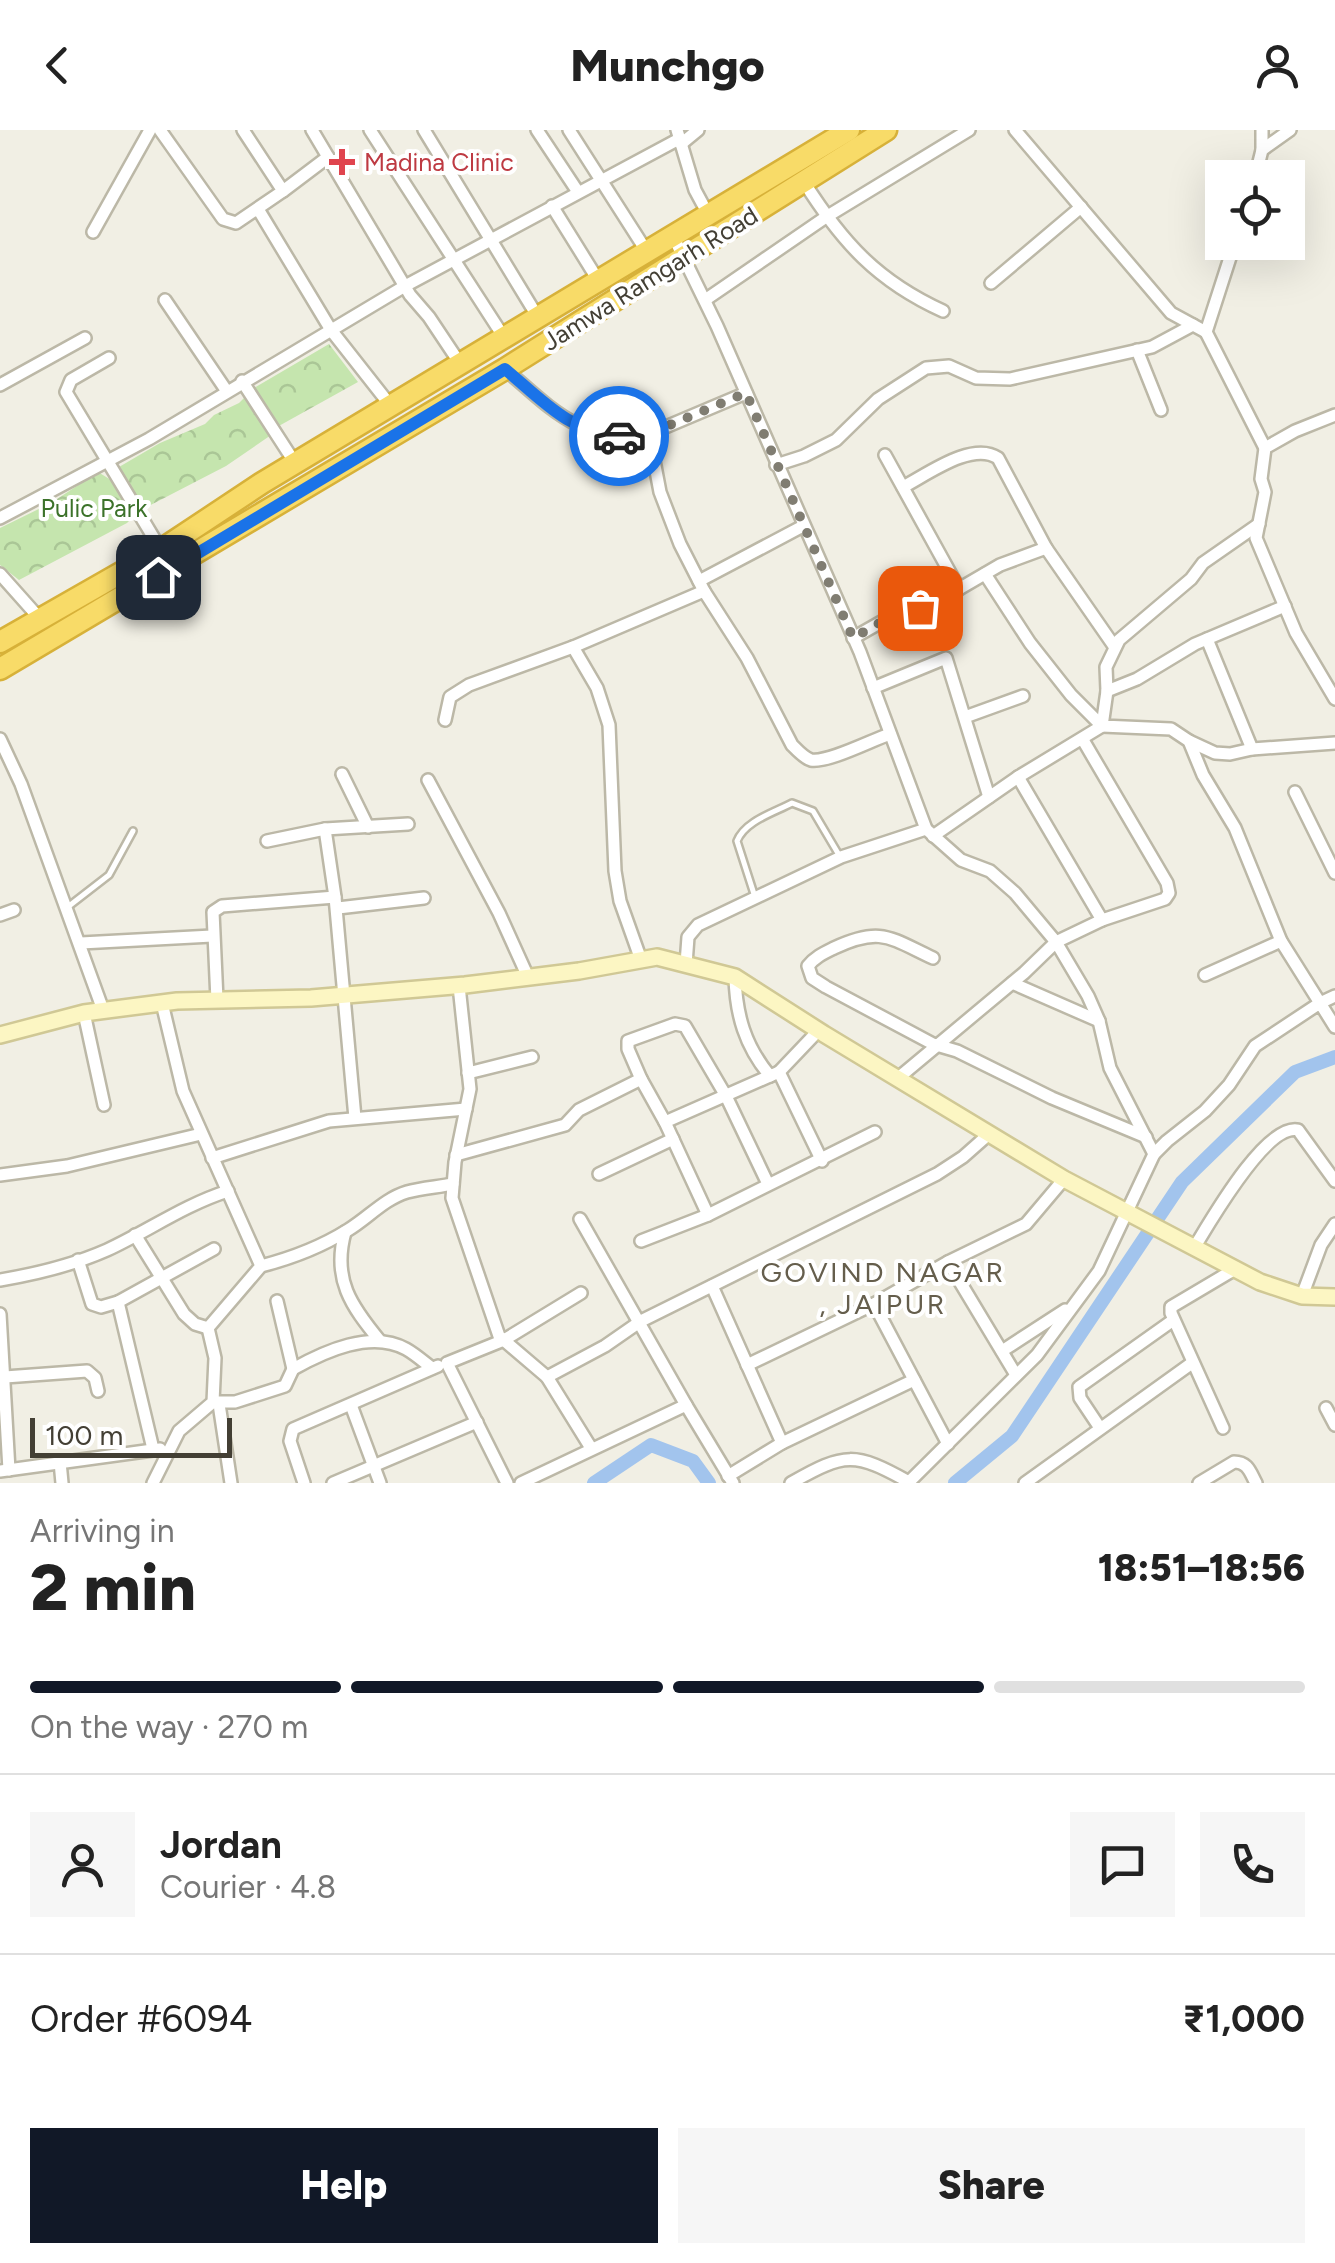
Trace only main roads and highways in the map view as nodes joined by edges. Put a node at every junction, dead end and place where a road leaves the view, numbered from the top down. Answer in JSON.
{"nodes":[{"id":1,"x":849,"y":130,"type":"edge"},
{"id":2,"x":886,"y":130,"type":"edge"},
{"id":3,"x":0,"y":642,"type":"edge"},
{"id":4,"x":0,"y":669,"type":"edge"}],
"edges":[{"from":1,"to":3,"type":"highway","name":"Jamwa Ramgarh Road"},
{"from":2,"to":4,"type":"highway","name":"Jamwa Ramgarh Road"}]}
